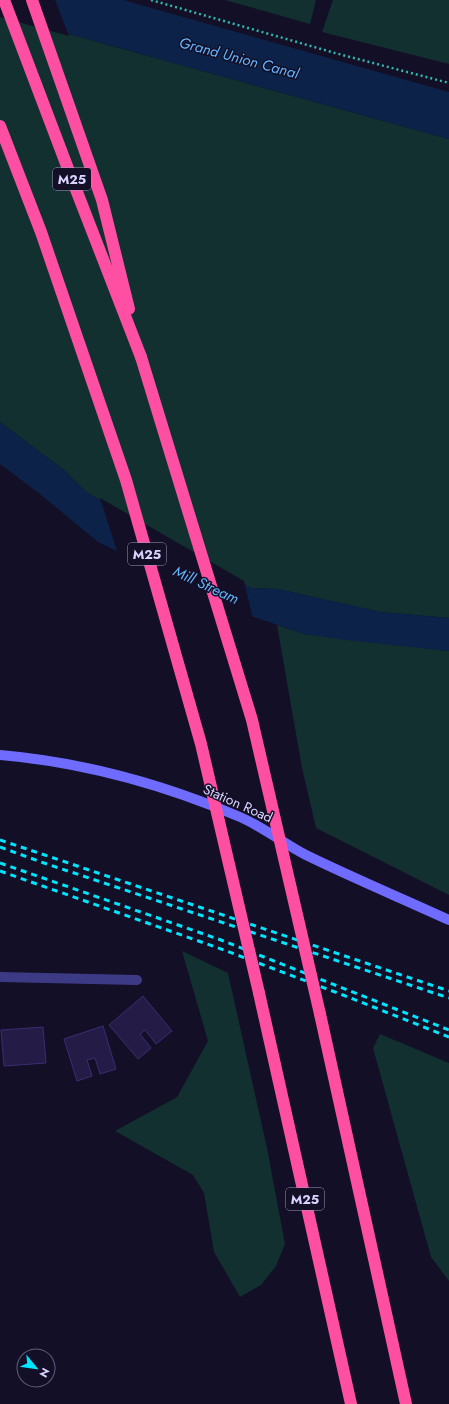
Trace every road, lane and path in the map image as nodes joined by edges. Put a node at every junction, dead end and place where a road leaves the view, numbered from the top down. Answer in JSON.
{"nodes":[{"id":1,"x":4,"y":0,"type":"edge"},
{"id":2,"x":32,"y":0,"type":"edge"},
{"id":3,"x":151,"y":0,"type":"edge"},
{"id":4,"x":449,"y":83,"type":"edge"},
{"id":5,"x":0,"y":126,"type":"edge"},
{"id":6,"x":141,"y":357,"type":"junction"},
{"id":7,"x":0,"y":755,"type":"edge"},
{"id":8,"x":449,"y":920,"type":"edge"},
{"id":9,"x":0,"y":977,"type":"edge"},
{"id":10,"x":137,"y":980,"type":"dead end"},
{"id":11,"x":351,"y":1404,"type":"edge"},
{"id":12,"x":406,"y":1404,"type":"edge"}],
"edges":[{"from":1,"to":6,"type":"highway","number":"M25"},
{"from":2,"to":6,"type":"highway","number":"M25"},
{"from":3,"to":4,"type":"path"},
{"from":5,"to":11,"type":"highway","number":"M25","bridge":true},
{"from":6,"to":12,"type":"highway","number":"M25","bridge":true},
{"from":7,"to":8,"type":"street","name":"Station Road"},
{"from":9,"to":10,"type":"street"}]}
